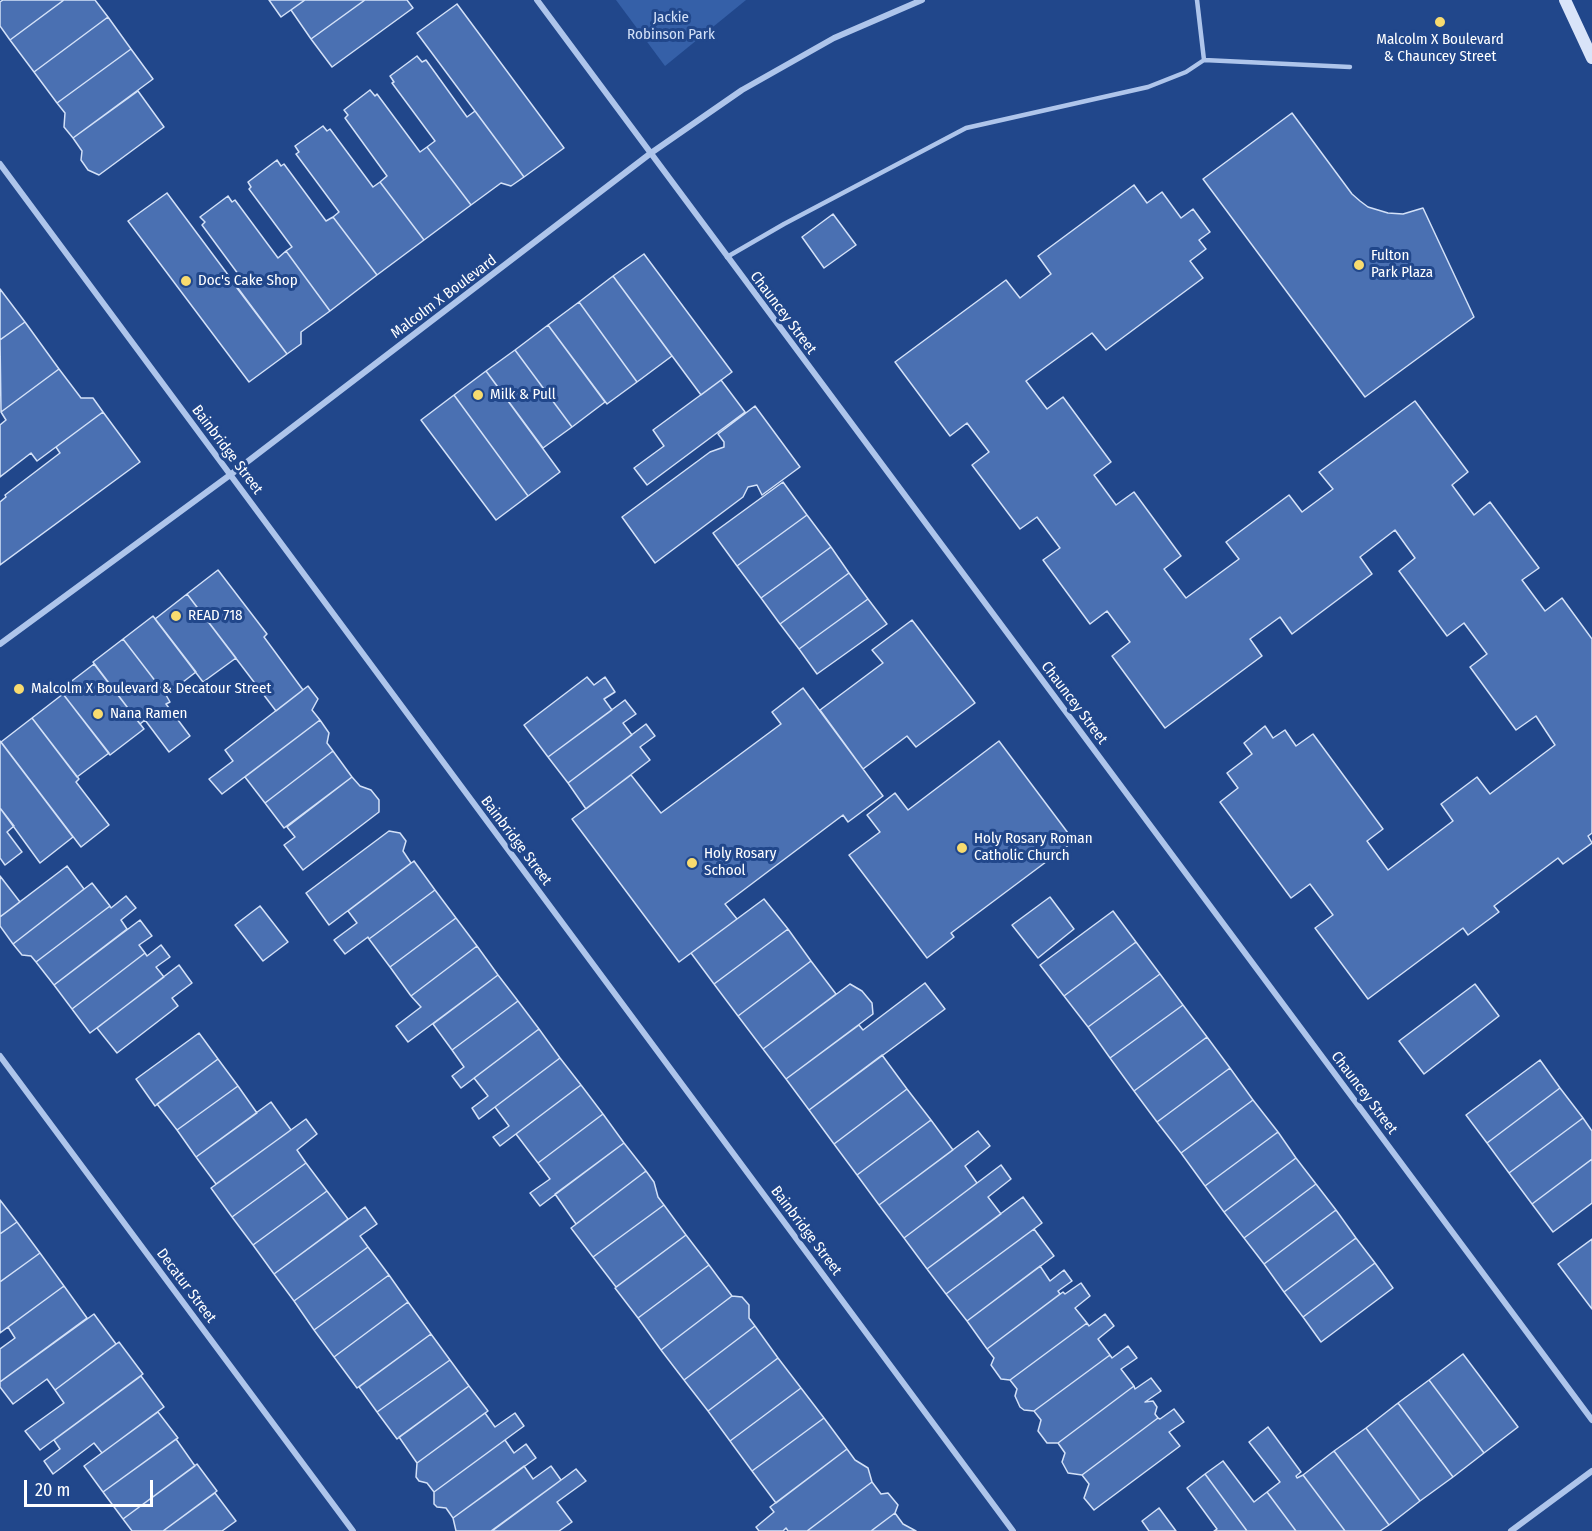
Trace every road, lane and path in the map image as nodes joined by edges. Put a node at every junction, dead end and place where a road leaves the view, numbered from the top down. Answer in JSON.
{"nodes":[{"id":1,"x":537,"y":0,"type":"edge"},
{"id":2,"x":922,"y":0,"type":"edge"},
{"id":3,"x":1197,"y":0,"type":"edge"},
{"id":4,"x":1565,"y":0,"type":"edge"},
{"id":5,"x":1592,"y":58,"type":"edge"},
{"id":6,"x":1204,"y":60,"type":"junction"},
{"id":7,"x":1350,"y":67,"type":"dead end"},
{"id":8,"x":651,"y":153,"type":"junction"},
{"id":9,"x":0,"y":164,"type":"edge"},
{"id":10,"x":727,"y":257,"type":"junction"},
{"id":11,"x":230,"y":476,"type":"junction"},
{"id":12,"x":0,"y":644,"type":"edge"},
{"id":13,"x":0,"y":1056,"type":"edge"},
{"id":14,"x":1592,"y":1420,"type":"edge"},
{"id":15,"x":1592,"y":1471,"type":"edge"},
{"id":16,"x":353,"y":1531,"type":"edge"},
{"id":17,"x":1013,"y":1531,"type":"edge"},
{"id":18,"x":1511,"y":1531,"type":"edge"}],
"edges":[{"from":1,"to":8,"type":"street","name":"Chauncey Street"},
{"from":2,"to":8,"type":"street","name":"Malcolm X Boulevard"},
{"from":3,"to":6,"type":"lane"},
{"from":4,"to":5,"type":"main road"},
{"from":6,"to":7,"type":"lane"},
{"from":6,"to":10,"type":"lane"},
{"from":8,"to":10,"type":"street","name":"Chauncey Street"},
{"from":8,"to":11,"type":"street","name":"Malcolm X Boulevard"},
{"from":9,"to":11,"type":"street","name":"Bainbridge Street"},
{"from":10,"to":14,"type":"street","name":"Chauncey Street"},
{"from":11,"to":12,"type":"street","name":"Malcolm X Boulevard"},
{"from":11,"to":17,"type":"street","name":"Bainbridge Street"},
{"from":13,"to":16,"type":"street","name":"Decatur Street"},
{"from":15,"to":18,"type":"street"}]}
